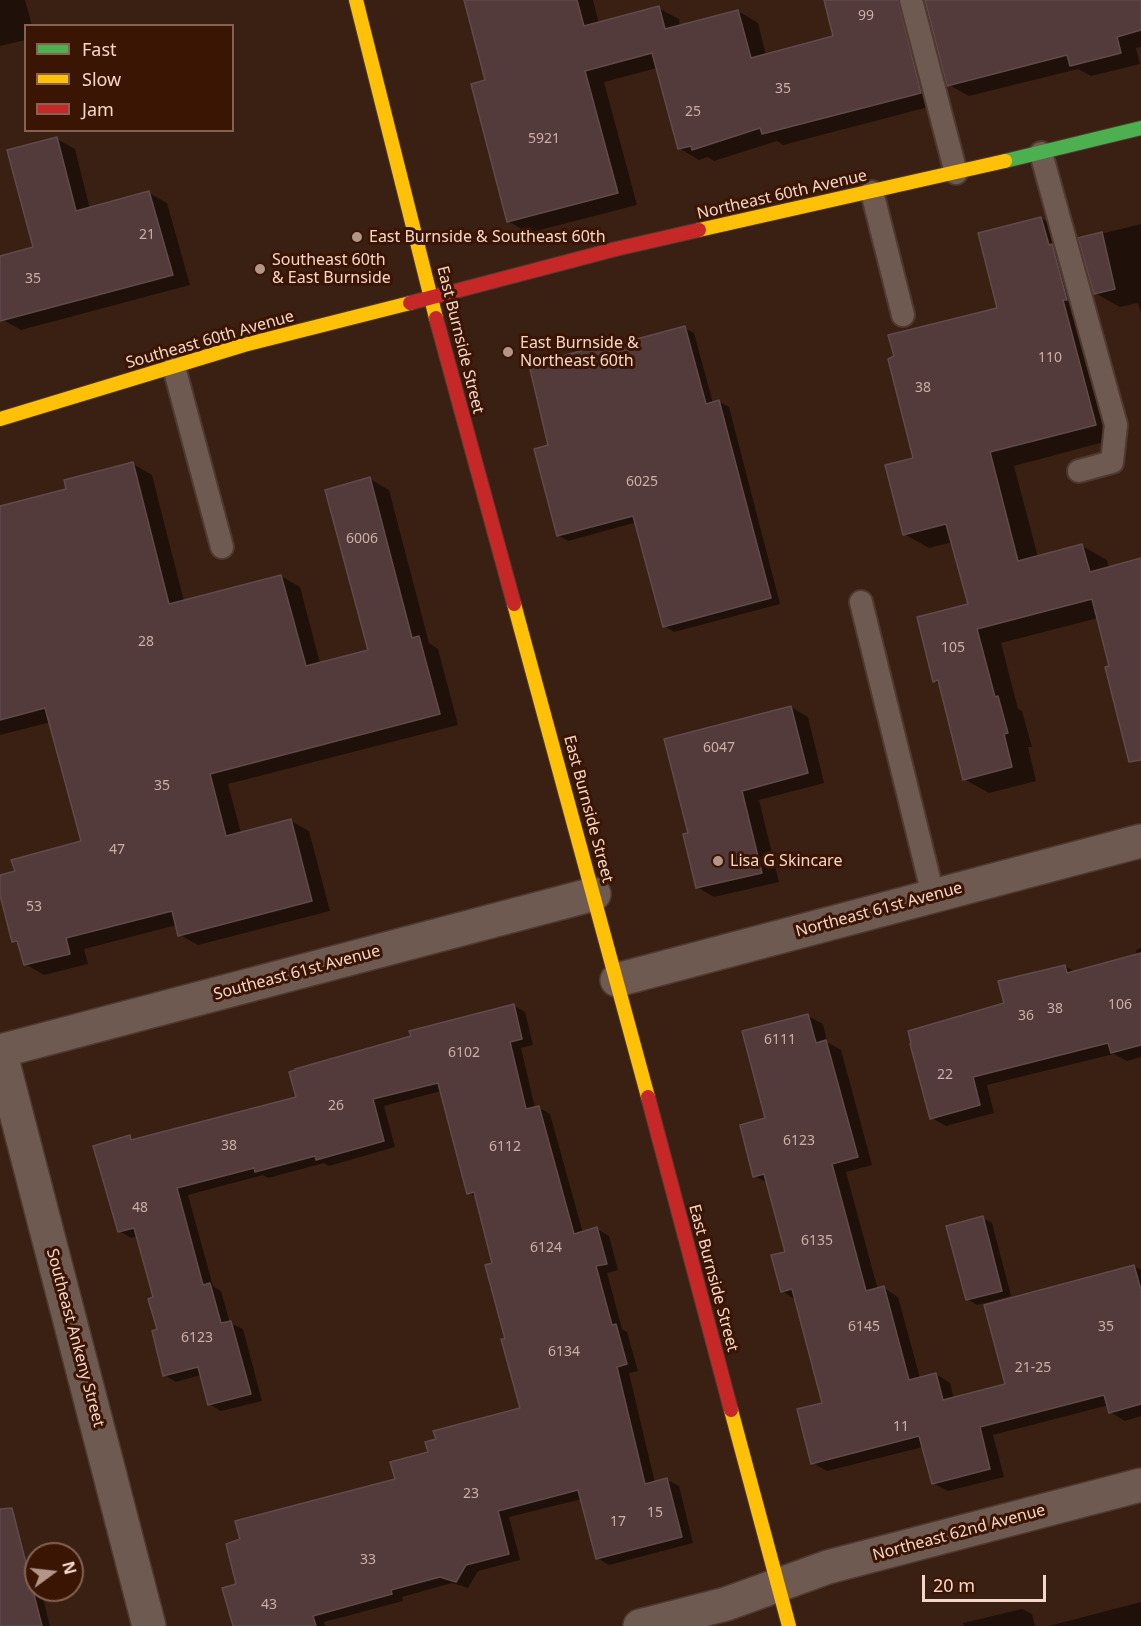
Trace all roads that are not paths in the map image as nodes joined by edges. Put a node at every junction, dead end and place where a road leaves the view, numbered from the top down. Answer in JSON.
{"nodes":[{"id":1,"x":356,"y":0,"type":"edge"},
{"id":2,"x":910,"y":0,"type":"edge"},
{"id":3,"x":1141,"y":128,"type":"edge"},
{"id":4,"x":1041,"y":153,"type":"junction"},
{"id":5,"x":956,"y":173,"type":"junction"},
{"id":6,"x":872,"y":192,"type":"junction"},
{"id":7,"x":431,"y":297,"type":"junction"},
{"id":8,"x":903,"y":315,"type":"dead end"},
{"id":9,"x":174,"y":367,"type":"junction"},
{"id":10,"x":0,"y":419,"type":"edge"},
{"id":11,"x":1079,"y":471,"type":"dead end"},
{"id":12,"x":222,"y":547,"type":"dead end"},
{"id":13,"x":861,"y":602,"type":"dead end"},
{"id":14,"x":1141,"y":841,"type":"edge"},
{"id":15,"x":594,"y":894,"type":"junction"},
{"id":16,"x":933,"y":895,"type":"junction"},
{"id":17,"x":617,"y":980,"type":"junction"},
{"id":18,"x":0,"y":1051,"type":"edge"},
{"id":19,"x":1141,"y":1485,"type":"edge"},
{"id":20,"x":778,"y":1585,"type":"junction"},
{"id":21,"x":149,"y":1626,"type":"edge"},
{"id":22,"x":640,"y":1626,"type":"edge"},
{"id":23,"x":789,"y":1626,"type":"edge"}],
"edges":[{"from":1,"to":7,"type":"main road","name":"East Burnside Street"},
{"from":2,"to":5,"type":"lane"},
{"from":3,"to":4,"type":"main road","name":"Northeast 60th Avenue"},
{"from":4,"to":5,"type":"main road","name":"Northeast 60th Avenue"},
{"from":4,"to":11,"type":"lane"},
{"from":5,"to":6,"type":"main road","name":"Northeast 60th Avenue"},
{"from":6,"to":7,"type":"main road","name":"Northeast 60th Avenue"},
{"from":6,"to":8,"type":"lane"},
{"from":7,"to":9,"type":"main road","name":"Southeast 60th Avenue"},
{"from":7,"to":15,"type":"main road","name":"East Burnside Street"},
{"from":9,"to":10,"type":"main road","name":"Southeast 60th Avenue"},
{"from":9,"to":12,"type":"lane"},
{"from":13,"to":16,"type":"lane"},
{"from":14,"to":16,"type":"street","name":"Northeast 61st Avenue"},
{"from":15,"to":17,"type":"main road","name":"East Burnside Street"},
{"from":15,"to":18,"type":"street","name":"Southeast 61st Avenue"},
{"from":16,"to":17,"type":"street","name":"Northeast 61st Avenue"},
{"from":17,"to":20,"type":"main road","name":"East Burnside Street"},
{"from":18,"to":21,"type":"street","name":"Southeast Ankeny Street"},
{"from":19,"to":20,"type":"street","name":"Northeast 62nd Avenue"},
{"from":20,"to":22,"type":"street","name":"Northeast 62nd Avenue"},
{"from":20,"to":23,"type":"main road","name":"East Burnside Street"}]}
